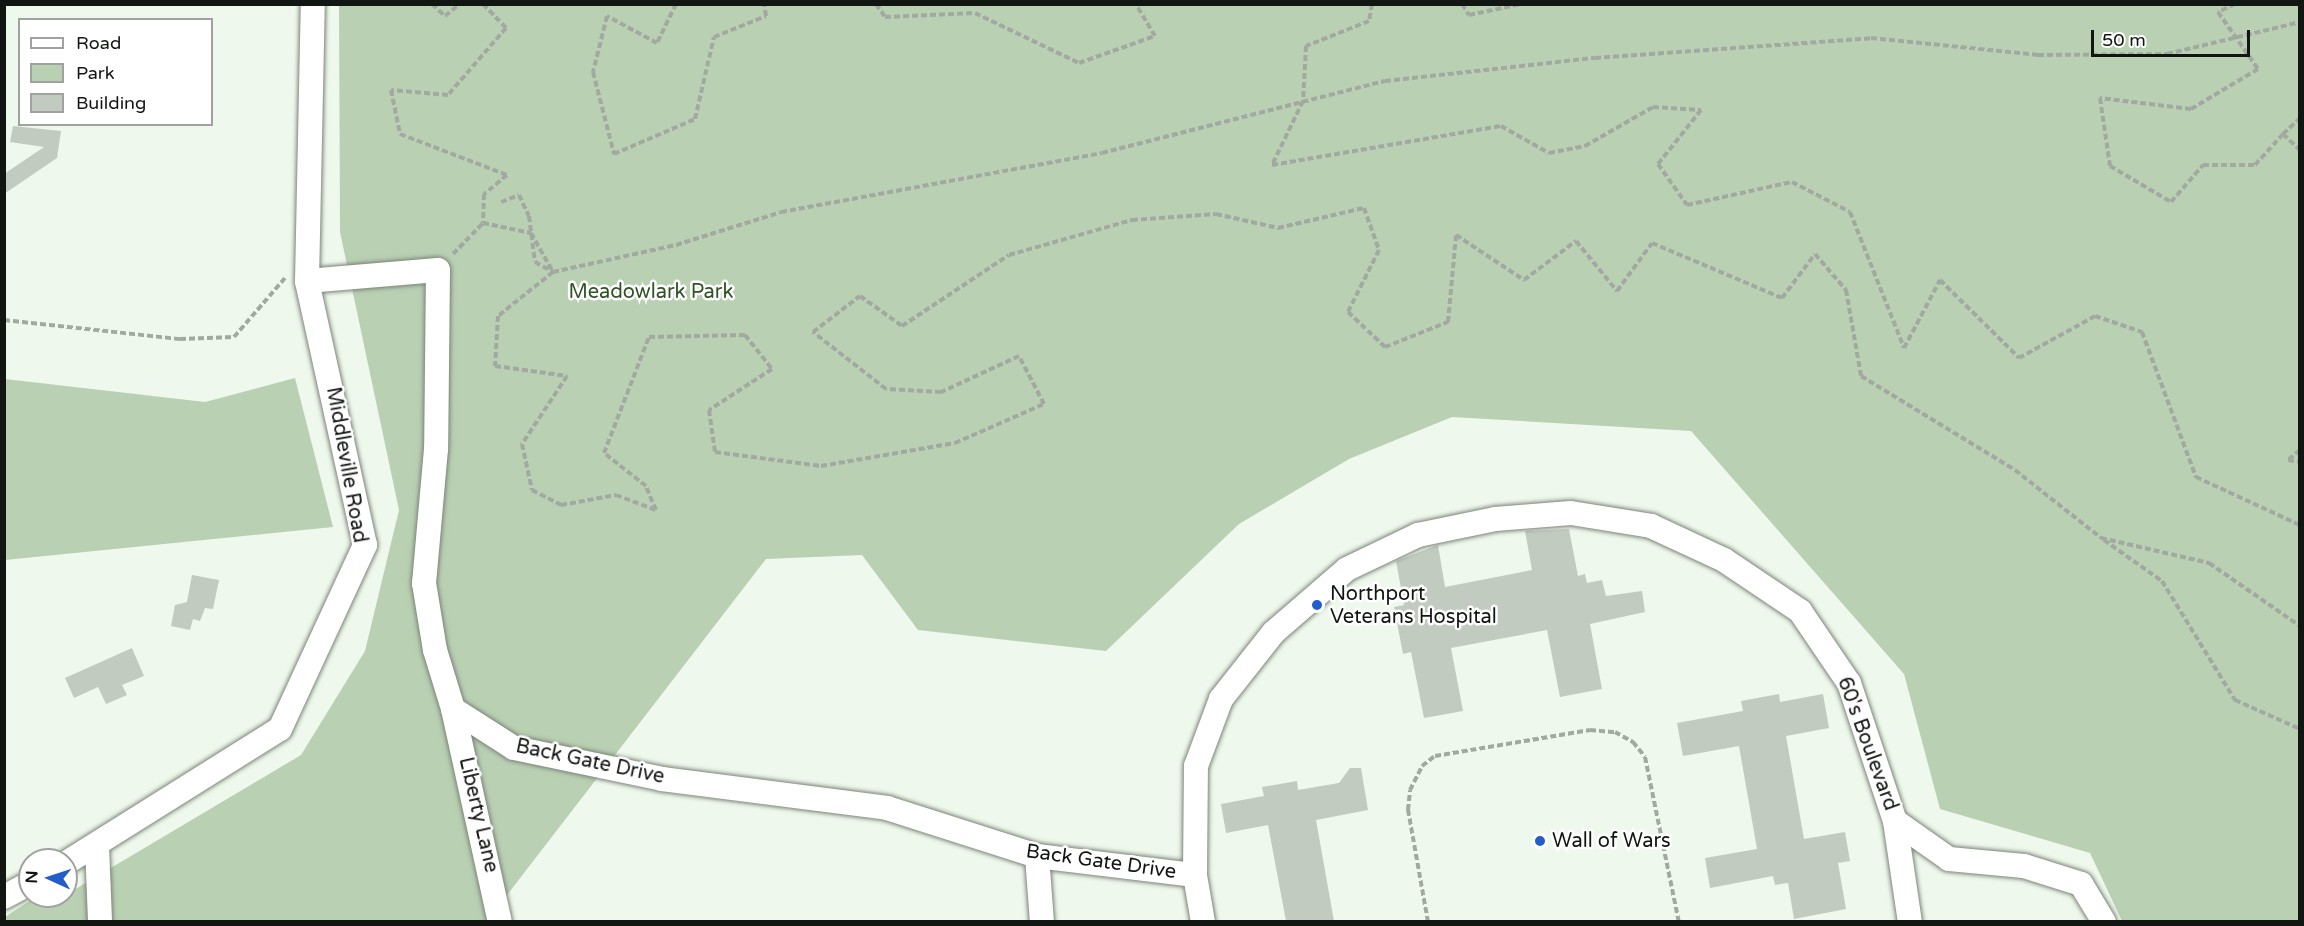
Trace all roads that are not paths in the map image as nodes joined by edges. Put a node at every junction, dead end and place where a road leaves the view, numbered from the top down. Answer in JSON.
{"nodes":[{"id":1,"x":313,"y":4,"type":"edge"},
{"id":2,"x":307,"y":281,"type":"junction"},
{"id":3,"x":453,"y":709,"type":"junction"},
{"id":4,"x":1895,"y":821,"type":"junction"},
{"id":5,"x":97,"y":846,"type":"junction"},
{"id":6,"x":78,"y":856,"type":"edge"},
{"id":7,"x":1037,"y":856,"type":"junction"},
{"id":8,"x":1195,"y":875,"type":"junction"},
{"id":9,"x":18,"y":889,"type":"edge"},
{"id":10,"x":4,"y":897,"type":"edge"},
{"id":11,"x":100,"y":921,"type":"edge"},
{"id":12,"x":500,"y":921,"type":"edge"},
{"id":13,"x":1042,"y":921,"type":"edge"},
{"id":14,"x":1203,"y":921,"type":"edge"},
{"id":15,"x":1910,"y":921,"type":"edge"},
{"id":16,"x":2104,"y":921,"type":"edge"}],
"edges":[{"from":1,"to":2,"type":"street","name":"Middleville Road"},
{"from":2,"to":3,"type":"street"},
{"from":2,"to":5,"type":"street","name":"Middleville Road"},
{"from":3,"to":7,"type":"street","name":"Back Gate Drive"},
{"from":3,"to":12,"type":"street","name":"Liberty Lane"},
{"from":4,"to":8,"type":"street","name":"60's Boulevard"},
{"from":4,"to":15,"type":"street"},
{"from":4,"to":16,"type":"street","name":"60's Boulevard"},
{"from":5,"to":6,"type":"street","name":"Middleville Road"},
{"from":5,"to":11,"type":"street"},
{"from":7,"to":8,"type":"street","name":"Back Gate Drive"},
{"from":7,"to":13,"type":"street"},
{"from":8,"to":14,"type":"street","name":"60's Boulevard"},
{"from":9,"to":10,"type":"street"}]}
